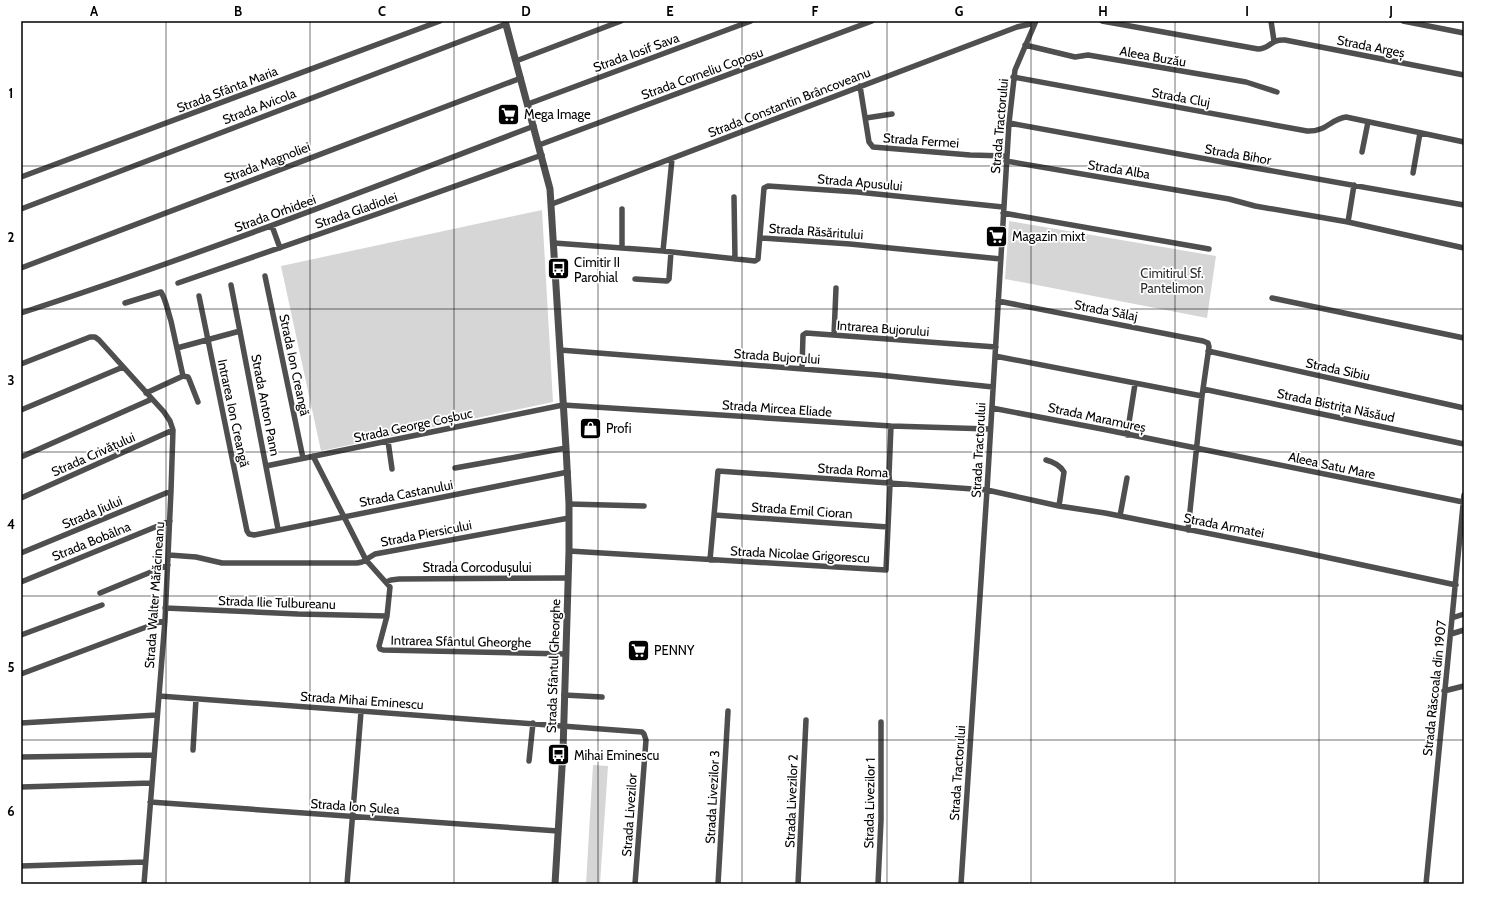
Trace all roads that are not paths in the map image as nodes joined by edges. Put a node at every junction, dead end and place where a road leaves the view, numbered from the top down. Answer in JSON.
{"nodes":[{"id":1,"x":440,"y":21,"type":"edge"},
{"id":2,"x":621,"y":21,"type":"edge"},
{"id":3,"x":751,"y":21,"type":"edge"},
{"id":4,"x":872,"y":21,"type":"edge"},
{"id":5,"x":1102,"y":21,"type":"edge"},
{"id":6,"x":1271,"y":21,"type":"edge"},
{"id":7,"x":1403,"y":21,"type":"edge"},
{"id":8,"x":1036,"y":22,"type":"edge"},
{"id":9,"x":505,"y":23,"type":"edge"},
{"id":10,"x":1464,"y":33,"type":"edge"},
{"id":11,"x":1274,"y":41,"type":"junction"},
{"id":12,"x":1025,"y":45,"type":"junction"},
{"id":13,"x":516,"y":61,"type":"junction"},
{"id":14,"x":1464,"y":75,"type":"edge"},
{"id":15,"x":1013,"y":77,"type":"junction"},
{"id":16,"x":521,"y":78,"type":"junction"},
{"id":17,"x":860,"y":86,"type":"junction"},
{"id":18,"x":1277,"y":92,"type":"dead end"},
{"id":19,"x":528,"y":104,"type":"junction"},
{"id":20,"x":892,"y":114,"type":"dead end"},
{"id":21,"x":866,"y":118,"type":"junction"},
{"id":22,"x":1368,"y":122,"type":"junction"},
{"id":23,"x":1009,"y":123,"type":"junction"},
{"id":24,"x":534,"y":126,"type":"junction"},
{"id":25,"x":1420,"y":133,"type":"junction"},
{"id":26,"x":1464,"y":142,"type":"edge"},
{"id":27,"x":539,"y":145,"type":"junction"},
{"id":28,"x":1362,"y":152,"type":"dead end"},
{"id":29,"x":542,"y":155,"type":"junction"},
{"id":30,"x":672,"y":159,"type":"junction"},
{"id":31,"x":1006,"y":159,"type":"junction"},
{"id":32,"x":1412,"y":172,"type":"dead end"},
{"id":33,"x":21,"y":177,"type":"edge"},
{"id":34,"x":1354,"y":185,"type":"junction"},
{"id":35,"x":734,"y":197,"type":"dead end"},
{"id":36,"x":552,"y":204,"type":"junction"},
{"id":37,"x":1464,"y":204,"type":"edge"},
{"id":38,"x":21,"y":208,"type":"edge"},
{"id":39,"x":622,"y":210,"type":"dead end"},
{"id":40,"x":1003,"y":210,"type":"junction"},
{"id":41,"x":1348,"y":222,"type":"junction"},
{"id":42,"x":272,"y":226,"type":"junction"},
{"id":43,"x":761,"y":238,"type":"junction"},
{"id":44,"x":554,"y":243,"type":"junction"},
{"id":45,"x":280,"y":248,"type":"junction"},
{"id":46,"x":622,"y":248,"type":"junction"},
{"id":47,"x":1464,"y":248,"type":"edge"},
{"id":48,"x":1208,"y":249,"type":"dead end"},
{"id":49,"x":663,"y":252,"type":"junction"},
{"id":50,"x":670,"y":252,"type":"junction"},
{"id":51,"x":735,"y":259,"type":"junction"},
{"id":52,"x":1001,"y":259,"type":"junction"},
{"id":53,"x":21,"y":268,"type":"edge"},
{"id":54,"x":265,"y":276,"type":"dead end"},
{"id":55,"x":635,"y":280,"type":"dead end"},
{"id":56,"x":178,"y":284,"type":"dead end"},
{"id":57,"x":231,"y":285,"type":"dead end"},
{"id":58,"x":836,"y":288,"type":"dead end"},
{"id":59,"x":199,"y":296,"type":"dead end"},
{"id":60,"x":1272,"y":298,"type":"dead end"},
{"id":61,"x":998,"y":301,"type":"junction"},
{"id":62,"x":126,"y":303,"type":"dead end"},
{"id":63,"x":21,"y":313,"type":"edge"},
{"id":64,"x":240,"y":331,"type":"junction"},
{"id":65,"x":834,"y":335,"type":"junction"},
{"id":66,"x":1464,"y":338,"type":"edge"},
{"id":67,"x":208,"y":340,"type":"junction"},
{"id":68,"x":996,"y":347,"type":"junction"},
{"id":69,"x":177,"y":348,"type":"junction"},
{"id":70,"x":560,"y":350,"type":"junction"},
{"id":71,"x":1208,"y":351,"type":"junction"},
{"id":72,"x":995,"y":356,"type":"junction"},
{"id":73,"x":21,"y":364,"type":"edge"},
{"id":74,"x":123,"y":367,"type":"junction"},
{"id":75,"x":802,"y":369,"type":"junction"},
{"id":76,"x":183,"y":376,"type":"junction"},
{"id":77,"x":1135,"y":384,"type":"junction"},
{"id":78,"x":993,"y":386,"type":"junction"},
{"id":79,"x":1203,"y":389,"type":"junction"},
{"id":80,"x":146,"y":393,"type":"junction"},
{"id":81,"x":1202,"y":396,"type":"junction"},
{"id":82,"x":152,"y":399,"type":"junction"},
{"id":83,"x":198,"y":402,"type":"dead end"},
{"id":84,"x":563,"y":405,"type":"junction"},
{"id":85,"x":992,"y":408,"type":"junction"},
{"id":86,"x":1464,"y":408,"type":"edge"},
{"id":87,"x":21,"y":410,"type":"edge"},
{"id":88,"x":891,"y":426,"type":"junction"},
{"id":89,"x":990,"y":429,"type":"junction"},
{"id":90,"x":173,"y":430,"type":"junction"},
{"id":91,"x":1127,"y":435,"type":"junction"},
{"id":92,"x":388,"y":441,"type":"junction"},
{"id":93,"x":1464,"y":444,"type":"edge"},
{"id":94,"x":566,"y":448,"type":"junction"},
{"id":95,"x":1197,"y":449,"type":"junction"},
{"id":96,"x":313,"y":456,"type":"junction"},
{"id":97,"x":21,"y":457,"type":"edge"},
{"id":98,"x":303,"y":458,"type":"junction"},
{"id":99,"x":1046,"y":460,"type":"dead end"},
{"id":100,"x":266,"y":466,"type":"junction"},
{"id":101,"x":455,"y":468,"type":"dead end"},
{"id":102,"x":392,"y":469,"type":"dead end"},
{"id":103,"x":568,"y":472,"type":"junction"},
{"id":104,"x":1127,"y":478,"type":"dead end"},
{"id":105,"x":890,"y":484,"type":"junction"},
{"id":106,"x":987,"y":490,"type":"junction"},
{"id":107,"x":172,"y":491,"type":"junction"},
{"id":108,"x":1464,"y":494,"type":"edge"},
{"id":109,"x":21,"y":498,"type":"edge"},
{"id":110,"x":1463,"y":502,"type":"edge"},
{"id":111,"x":569,"y":504,"type":"junction"},
{"id":112,"x":644,"y":506,"type":"dead end"},
{"id":113,"x":1059,"y":506,"type":"junction"},
{"id":114,"x":714,"y":515,"type":"junction"},
{"id":115,"x":345,"y":516,"type":"junction"},
{"id":116,"x":1120,"y":516,"type":"junction"},
{"id":117,"x":569,"y":518,"type":"junction"},
{"id":118,"x":170,"y":521,"type":"junction"},
{"id":119,"x":888,"y":527,"type":"junction"},
{"id":120,"x":278,"y":530,"type":"junction"},
{"id":121,"x":1188,"y":530,"type":"junction"},
{"id":122,"x":249,"y":534,"type":"joint"},
{"id":123,"x":569,"y":551,"type":"junction"},
{"id":124,"x":21,"y":553,"type":"edge"},
{"id":125,"x":168,"y":555,"type":"junction"},
{"id":126,"x":1461,"y":559,"type":"edge"},
{"id":127,"x":366,"y":560,"type":"junction"},
{"id":128,"x":710,"y":560,"type":"junction"},
{"id":129,"x":168,"y":565,"type":"junction"},
{"id":130,"x":568,"y":578,"type":"junction"},
{"id":131,"x":21,"y":582,"type":"edge"},
{"id":132,"x":386,"y":582,"type":"junction"},
{"id":133,"x":1456,"y":584,"type":"junction"},
{"id":134,"x":100,"y":593,"type":"dead end"},
{"id":135,"x":102,"y":605,"type":"dead end"},
{"id":136,"x":165,"y":608,"type":"junction"},
{"id":137,"x":1464,"y":614,"type":"edge"},
{"id":138,"x":387,"y":616,"type":"junction"},
{"id":139,"x":1452,"y":618,"type":"junction"},
{"id":140,"x":165,"y":620,"type":"junction"},
{"id":141,"x":1464,"y":630,"type":"edge"},
{"id":142,"x":1451,"y":634,"type":"junction"},
{"id":143,"x":21,"y":635,"type":"edge"},
{"id":144,"x":566,"y":654,"type":"junction"},
{"id":145,"x":21,"y":674,"type":"edge"},
{"id":146,"x":1464,"y":686,"type":"edge"},
{"id":147,"x":1444,"y":691,"type":"junction"},
{"id":148,"x":158,"y":696,"type":"junction"},
{"id":149,"x":564,"y":696,"type":"junction"},
{"id":150,"x":602,"y":697,"type":"dead end"},
{"id":151,"x":196,"y":699,"type":"junction"},
{"id":152,"x":361,"y":712,"type":"junction"},
{"id":153,"x":728,"y":712,"type":"dead end"},
{"id":154,"x":157,"y":715,"type":"junction"},
{"id":155,"x":806,"y":720,"type":"dead end"},
{"id":156,"x":881,"y":722,"type":"dead end"},
{"id":157,"x":21,"y":723,"type":"edge"},
{"id":158,"x":533,"y":724,"type":"junction"},
{"id":159,"x":564,"y":726,"type":"junction"},
{"id":160,"x":193,"y":750,"type":"dead end"},
{"id":161,"x":154,"y":755,"type":"junction"},
{"id":162,"x":21,"y":757,"type":"edge"},
{"id":163,"x":529,"y":761,"type":"dead end"},
{"id":164,"x":151,"y":783,"type":"junction"},
{"id":165,"x":21,"y":787,"type":"edge"},
{"id":166,"x":150,"y":802,"type":"junction"},
{"id":167,"x":353,"y":817,"type":"junction"},
{"id":168,"x":558,"y":831,"type":"junction"},
{"id":169,"x":145,"y":862,"type":"junction"},
{"id":170,"x":21,"y":866,"type":"edge"},
{"id":171,"x":144,"y":884,"type":"edge"},
{"id":172,"x":347,"y":884,"type":"edge"},
{"id":173,"x":555,"y":884,"type":"edge"},
{"id":174,"x":635,"y":884,"type":"edge"},
{"id":175,"x":718,"y":884,"type":"edge"},
{"id":176,"x":798,"y":884,"type":"edge"},
{"id":177,"x":878,"y":884,"type":"edge"},
{"id":178,"x":960,"y":884,"type":"edge"},
{"id":179,"x":1426,"y":884,"type":"edge"}],
"edges":[{"from":1,"to":33,"type":"street","name":"Strada Sfânta Maria"},
{"from":2,"to":13,"type":"street"},
{"from":3,"to":19,"type":"street","name":"Strada Iosif Sava"},
{"from":4,"to":27,"type":"street","name":"Strada Corneliu Coposu"},
{"from":5,"to":11,"type":"street"},
{"from":6,"to":11,"type":"street"},
{"from":7,"to":10,"type":"street"},
{"from":8,"to":12,"type":"street","name":"Strada Tractorului"},
{"from":8,"to":17,"type":"street","name":"Strada Constantin Brâncoveanu"},
{"from":9,"to":13,"type":"street","name":"Strada Sfântul Gheorghe"},
{"from":9,"to":38,"type":"street","name":"Strada Avicola"},
{"from":11,"to":14,"type":"street","name":"Strada Argeș"},
{"from":12,"to":15,"type":"street","name":"Strada Tractorului"},
{"from":12,"to":18,"type":"street","name":"Aleea Buzău"},
{"from":13,"to":16,"type":"street","name":"Strada Sfântul Gheorghe"},
{"from":15,"to":22,"type":"street","name":"Strada Cluj"},
{"from":15,"to":23,"type":"street","name":"Strada Tractorului"},
{"from":16,"to":19,"type":"street","name":"Strada Sfântul Gheorghe"},
{"from":16,"to":53,"type":"street","name":"Strada Magnoliei"},
{"from":17,"to":21,"type":"street","name":"Strada Fermei"},
{"from":17,"to":30,"type":"street","name":"Strada Constantin Brâncoveanu"},
{"from":19,"to":24,"type":"street","name":"Strada Sfântul Gheorghe"},
{"from":20,"to":21,"type":"street"},
{"from":21,"to":31,"type":"street","name":"Strada Fermei"},
{"from":22,"to":25,"type":"street"},
{"from":22,"to":28,"type":"street"},
{"from":23,"to":31,"type":"street","name":"Strada Tractorului"},
{"from":23,"to":34,"type":"street","name":"Strada Bihor"},
{"from":24,"to":27,"type":"street","name":"Strada Sfântul Gheorghe"},
{"from":24,"to":42,"type":"street","name":"Strada Orhideei"},
{"from":25,"to":26,"type":"street"},
{"from":25,"to":32,"type":"street"},
{"from":27,"to":29,"type":"street","name":"Strada Sfântul Gheorghe"},
{"from":29,"to":36,"type":"street","name":"Strada Sfântul Gheorghe"},
{"from":29,"to":45,"type":"street","name":"Strada Gladiolei"},
{"from":30,"to":36,"type":"street","name":"Strada Constantin Brâncoveanu"},
{"from":30,"to":49,"type":"street"},
{"from":31,"to":40,"type":"street","name":"Strada Tractorului"},
{"from":31,"to":41,"type":"street","name":"Strada Alba"},
{"from":34,"to":37,"type":"street","name":"Strada Bihor"},
{"from":34,"to":41,"type":"street"},
{"from":35,"to":51,"type":"street"},
{"from":36,"to":44,"type":"street","name":"Strada Sfântul Gheorghe"},
{"from":39,"to":46,"type":"street"},
{"from":40,"to":43,"type":"street","name":"Strada Apusului"},
{"from":40,"to":48,"type":"street","name":"Strada Apusului"},
{"from":40,"to":52,"type":"street","name":"Strada Tractorului"},
{"from":41,"to":47,"type":"street"},
{"from":42,"to":45,"type":"street"},
{"from":42,"to":63,"type":"street","name":"Strada Orhideei"},
{"from":43,"to":51,"type":"street","name":"Strada Răsăritului"},
{"from":43,"to":52,"type":"street","name":"Strada Răsăritului"},
{"from":44,"to":46,"type":"street","name":"Strada Răsăritului"},
{"from":44,"to":70,"type":"street","name":"Strada Sfântul Gheorghe"},
{"from":45,"to":56,"type":"street","name":"Strada Gladiolei"},
{"from":46,"to":49,"type":"street","name":"Strada Răsăritului"},
{"from":49,"to":50,"type":"street","name":"Strada Răsăritului"},
{"from":50,"to":51,"type":"street","name":"Strada Răsăritului"},
{"from":50,"to":55,"type":"street"},
{"from":52,"to":61,"type":"street","name":"Strada Tractorului"},
{"from":54,"to":98,"type":"street","name":"Strada Ion Creangă"},
{"from":57,"to":64,"type":"street","name":"Strada Anton Pann"},
{"from":58,"to":65,"type":"street"},
{"from":59,"to":67,"type":"street","name":"Intrarea Ion Creangă"},
{"from":60,"to":66,"type":"street"},
{"from":61,"to":68,"type":"street","name":"Strada Tractorului"},
{"from":61,"to":71,"type":"street","name":"Strada Sălaj"},
{"from":62,"to":69,"type":"street"},
{"from":64,"to":67,"type":"street"},
{"from":64,"to":100,"type":"street","name":"Strada Anton Pann"},
{"from":65,"to":68,"type":"street","name":"Intrarea Bujorului"},
{"from":65,"to":75,"type":"street","name":"Intrarea Bujorului"},
{"from":67,"to":69,"type":"street"},
{"from":67,"to":122,"type":"street","name":"Intrarea Ion Creangă"},
{"from":68,"to":72,"type":"street","name":"Strada Tractorului"},
{"from":69,"to":76,"type":"street"},
{"from":70,"to":75,"type":"street","name":"Strada Bujorului"},
{"from":70,"to":84,"type":"street","name":"Strada Sfântul Gheorghe"},
{"from":71,"to":79,"type":"street"},
{"from":71,"to":86,"type":"street","name":"Strada Sibiu"},
{"from":72,"to":77,"type":"street"},
{"from":72,"to":78,"type":"street","name":"Strada Tractorului"},
{"from":73,"to":74,"type":"street","name":"Strada Walter Mărăcineanu"},
{"from":74,"to":80,"type":"street","name":"Strada Walter Mărăcineanu"},
{"from":74,"to":87,"type":"street"},
{"from":75,"to":78,"type":"street","name":"Strada Bujorului"},
{"from":76,"to":80,"type":"street"},
{"from":76,"to":83,"type":"street"},
{"from":77,"to":81,"type":"street"},
{"from":77,"to":91,"type":"street"},
{"from":78,"to":85,"type":"street","name":"Strada Tractorului"},
{"from":79,"to":81,"type":"street"},
{"from":79,"to":93,"type":"street","name":"Strada Bistrița Năsăud"},
{"from":80,"to":82,"type":"street","name":"Strada Walter Mărăcineanu"},
{"from":81,"to":95,"type":"street"},
{"from":82,"to":90,"type":"street","name":"Strada Walter Mărăcineanu"},
{"from":82,"to":97,"type":"street"},
{"from":84,"to":88,"type":"street","name":"Strada Mircea Eliade"},
{"from":84,"to":92,"type":"street","name":"Strada George Coșbuc"},
{"from":84,"to":94,"type":"street","name":"Strada Sfântul Gheorghe"},
{"from":85,"to":89,"type":"street","name":"Strada Tractorului"},
{"from":85,"to":91,"type":"street","name":"Strada Maramureș"},
{"from":88,"to":89,"type":"street","name":"Strada Mircea Eliade"},
{"from":88,"to":105,"type":"street","name":"Strada Nicolae Grigorescu"},
{"from":89,"to":106,"type":"street","name":"Strada Tractorului"},
{"from":90,"to":107,"type":"street","name":"Strada Walter Mărăcineanu"},
{"from":90,"to":109,"type":"street","name":"Strada Crivățului"},
{"from":91,"to":95,"type":"street","name":"Strada Maramureș"},
{"from":92,"to":96,"type":"street","name":"Strada George Coșbuc"},
{"from":92,"to":102,"type":"street"},
{"from":94,"to":101,"type":"street"},
{"from":94,"to":103,"type":"street","name":"Strada Sfântul Gheorghe"},
{"from":95,"to":110,"type":"street","name":"Aleea Satu Mare"},
{"from":95,"to":121,"type":"street"},
{"from":96,"to":98,"type":"street","name":"Strada George Coșbuc"},
{"from":96,"to":115,"type":"street"},
{"from":98,"to":100,"type":"street","name":"Strada George Coșbuc"},
{"from":99,"to":113,"type":"street"},
{"from":100,"to":120,"type":"street","name":"Strada Anton Pann"},
{"from":103,"to":111,"type":"street","name":"Strada Sfântul Gheorghe"},
{"from":103,"to":115,"type":"street","name":"Strada Castanului"},
{"from":104,"to":116,"type":"street"},
{"from":105,"to":106,"type":"street","name":"Strada Roma"},
{"from":105,"to":114,"type":"street","name":"Strada Roma"},
{"from":105,"to":119,"type":"street","name":"Strada Nicolae Grigorescu"},
{"from":106,"to":113,"type":"street","name":"Strada Armatei"},
{"from":106,"to":178,"type":"street","name":"Strada Tractorului"},
{"from":107,"to":118,"type":"street","name":"Strada Walter Mărăcineanu"},
{"from":107,"to":124,"type":"street","name":"Strada Jiului"},
{"from":108,"to":110,"type":"street","name":"Strada Răscoala din 1907"},
{"from":110,"to":126,"type":"street","name":"Strada Răscoala din 1907"},
{"from":111,"to":112,"type":"street"},
{"from":111,"to":117,"type":"street","name":"Strada Sfântul Gheorghe"},
{"from":113,"to":116,"type":"street","name":"Strada Armatei"},
{"from":114,"to":119,"type":"street","name":"Strada Emil Cioran"},
{"from":114,"to":128,"type":"street"},
{"from":115,"to":120,"type":"street","name":"Strada Castanului"},
{"from":115,"to":127,"type":"street"},
{"from":116,"to":121,"type":"street","name":"Strada Armatei"},
{"from":117,"to":123,"type":"street","name":"Strada Sfântul Gheorghe"},
{"from":117,"to":127,"type":"street","name":"Strada Piersicului"},
{"from":118,"to":125,"type":"street","name":"Strada Walter Mărăcineanu"},
{"from":118,"to":131,"type":"street","name":"Strada Bobâlna"},
{"from":119,"to":128,"type":"street","name":"Strada Nicolae Grigorescu"},
{"from":120,"to":122,"type":"street","name":"Strada Castanului"},
{"from":121,"to":133,"type":"street","name":"Strada Armatei"},
{"from":123,"to":128,"type":"street","name":"Strada Nicolae Grigorescu"},
{"from":123,"to":130,"type":"street","name":"Strada Sfântul Gheorghe"},
{"from":125,"to":127,"type":"street","name":"Strada Piersicului"},
{"from":125,"to":129,"type":"street","name":"Strada Walter Mărăcineanu"},
{"from":126,"to":133,"type":"street","name":"Strada Răscoala din 1907"},
{"from":127,"to":132,"type":"street"},
{"from":129,"to":134,"type":"street"},
{"from":129,"to":136,"type":"street","name":"Strada Walter Mărăcineanu"},
{"from":130,"to":132,"type":"street","name":"Strada Corcodușului"},
{"from":130,"to":144,"type":"street","name":"Strada Sfântul Gheorghe"},
{"from":132,"to":138,"type":"street"},
{"from":133,"to":139,"type":"street","name":"Strada Răscoala din 1907"},
{"from":135,"to":143,"type":"street"},
{"from":136,"to":138,"type":"street","name":"Strada Ilie Tulbureanu"},
{"from":136,"to":140,"type":"street","name":"Strada Walter Mărăcineanu"},
{"from":137,"to":139,"type":"street"},
{"from":138,"to":144,"type":"street","name":"Intrarea Sfântul Gheorghe"},
{"from":139,"to":142,"type":"street","name":"Strada Răscoala din 1907"},
{"from":140,"to":145,"type":"street"},
{"from":140,"to":148,"type":"street","name":"Strada Walter Mărăcineanu"},
{"from":141,"to":142,"type":"street"},
{"from":142,"to":147,"type":"street","name":"Strada Răscoala din 1907"},
{"from":144,"to":149,"type":"street","name":"Strada Sfântul Gheorghe"},
{"from":146,"to":147,"type":"street"},
{"from":147,"to":179,"type":"street","name":"Strada Răscoala din 1907"},
{"from":148,"to":151,"type":"street","name":"Strada Mihai Eminescu"},
{"from":148,"to":154,"type":"street","name":"Strada Walter Mărăcineanu"},
{"from":149,"to":150,"type":"street"},
{"from":149,"to":159,"type":"street","name":"Strada Sfântul Gheorghe"},
{"from":151,"to":152,"type":"street","name":"Strada Mihai Eminescu"},
{"from":151,"to":160,"type":"street"},
{"from":152,"to":158,"type":"street","name":"Strada Mihai Eminescu"},
{"from":152,"to":167,"type":"street"},
{"from":153,"to":175,"type":"street","name":"Strada Livezilor 3"},
{"from":154,"to":157,"type":"street"},
{"from":154,"to":161,"type":"street","name":"Strada Walter Mărăcineanu"},
{"from":155,"to":176,"type":"street","name":"Strada Livezilor 2"},
{"from":156,"to":177,"type":"street","name":"Strada Livezilor 1"},
{"from":158,"to":159,"type":"street","name":"Strada Mihai Eminescu"},
{"from":158,"to":163,"type":"street"},
{"from":159,"to":168,"type":"street","name":"Strada Sfântul Gheorghe"},
{"from":159,"to":174,"type":"street","name":"Strada Livezilor"},
{"from":161,"to":162,"type":"street"},
{"from":161,"to":164,"type":"street","name":"Strada Walter Mărăcineanu"},
{"from":164,"to":165,"type":"street"},
{"from":164,"to":166,"type":"street","name":"Strada Walter Mărăcineanu"},
{"from":166,"to":167,"type":"street","name":"Strada Ion Șulea"},
{"from":166,"to":169,"type":"street","name":"Strada Walter Mărăcineanu"},
{"from":167,"to":168,"type":"street","name":"Strada Ion Șulea"},
{"from":167,"to":172,"type":"street"},
{"from":168,"to":173,"type":"street","name":"Strada Sfântul Gheorghe"},
{"from":169,"to":170,"type":"street"},
{"from":169,"to":171,"type":"street","name":"Strada Walter Mărăcineanu"}]}
